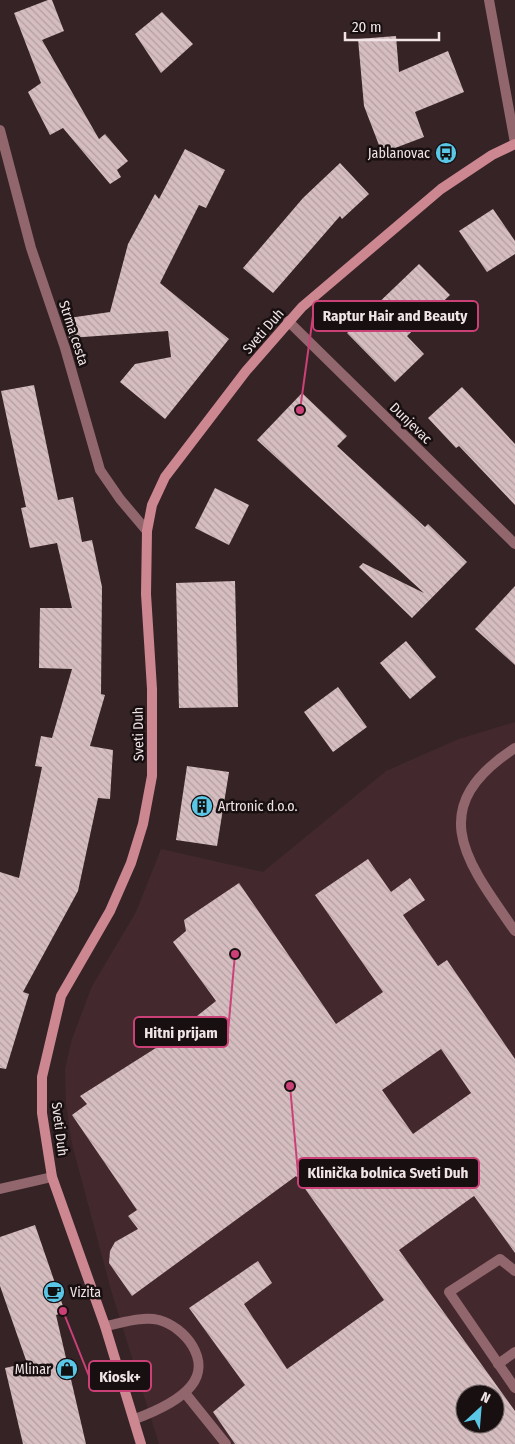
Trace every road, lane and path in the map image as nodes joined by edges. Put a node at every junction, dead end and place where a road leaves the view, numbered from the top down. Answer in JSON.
{"nodes":[{"id":1,"x":489,"y":0,"type":"edge"},
{"id":2,"x":0,"y":130,"type":"edge"},
{"id":3,"x":515,"y":144,"type":"edge"},
{"id":4,"x":288,"y":322,"type":"junction"},
{"id":5,"x":147,"y":531,"type":"junction"},
{"id":6,"x":515,"y":544,"type":"edge"},
{"id":7,"x":515,"y":748,"type":"edge"},
{"id":8,"x":515,"y":931,"type":"edge"},
{"id":9,"x":52,"y":1177,"type":"junction"},
{"id":10,"x":0,"y":1189,"type":"edge"},
{"id":11,"x":515,"y":1272,"type":"edge"},
{"id":12,"x":105,"y":1326,"type":"junction"},
{"id":13,"x":515,"y":1352,"type":"edge"},
{"id":14,"x":498,"y":1364,"type":"junction"},
{"id":15,"x":515,"y":1388,"type":"edge"},
{"id":16,"x":185,"y":1393,"type":"junction"},
{"id":17,"x":135,"y":1419,"type":"junction"},
{"id":18,"x":141,"y":1444,"type":"edge"},
{"id":19,"x":226,"y":1444,"type":"edge"}],
"edges":[{"from":1,"to":3,"type":"street"},
{"from":2,"to":5,"type":"street","name":"Strma cesta"},
{"from":3,"to":4,"type":"main road","name":"Sveti Duh"},
{"from":4,"to":5,"type":"main road","name":"Sveti Duh"},
{"from":4,"to":6,"type":"street","name":"Dunjevac"},
{"from":5,"to":9,"type":"main road","name":"Sveti Duh"},
{"from":7,"to":8,"type":"street"},
{"from":9,"to":10,"type":"street"},
{"from":9,"to":12,"type":"main road","name":"Sveti Duh"},
{"from":11,"to":14,"type":"street"},
{"from":12,"to":16,"type":"street"},
{"from":12,"to":17,"type":"main road","name":"Sveti Duh"},
{"from":13,"to":14,"type":"street"},
{"from":14,"to":15,"type":"street"},
{"from":16,"to":17,"type":"street"},
{"from":16,"to":19,"type":"street"},
{"from":17,"to":18,"type":"main road","name":"Sveti Duh"}]}
